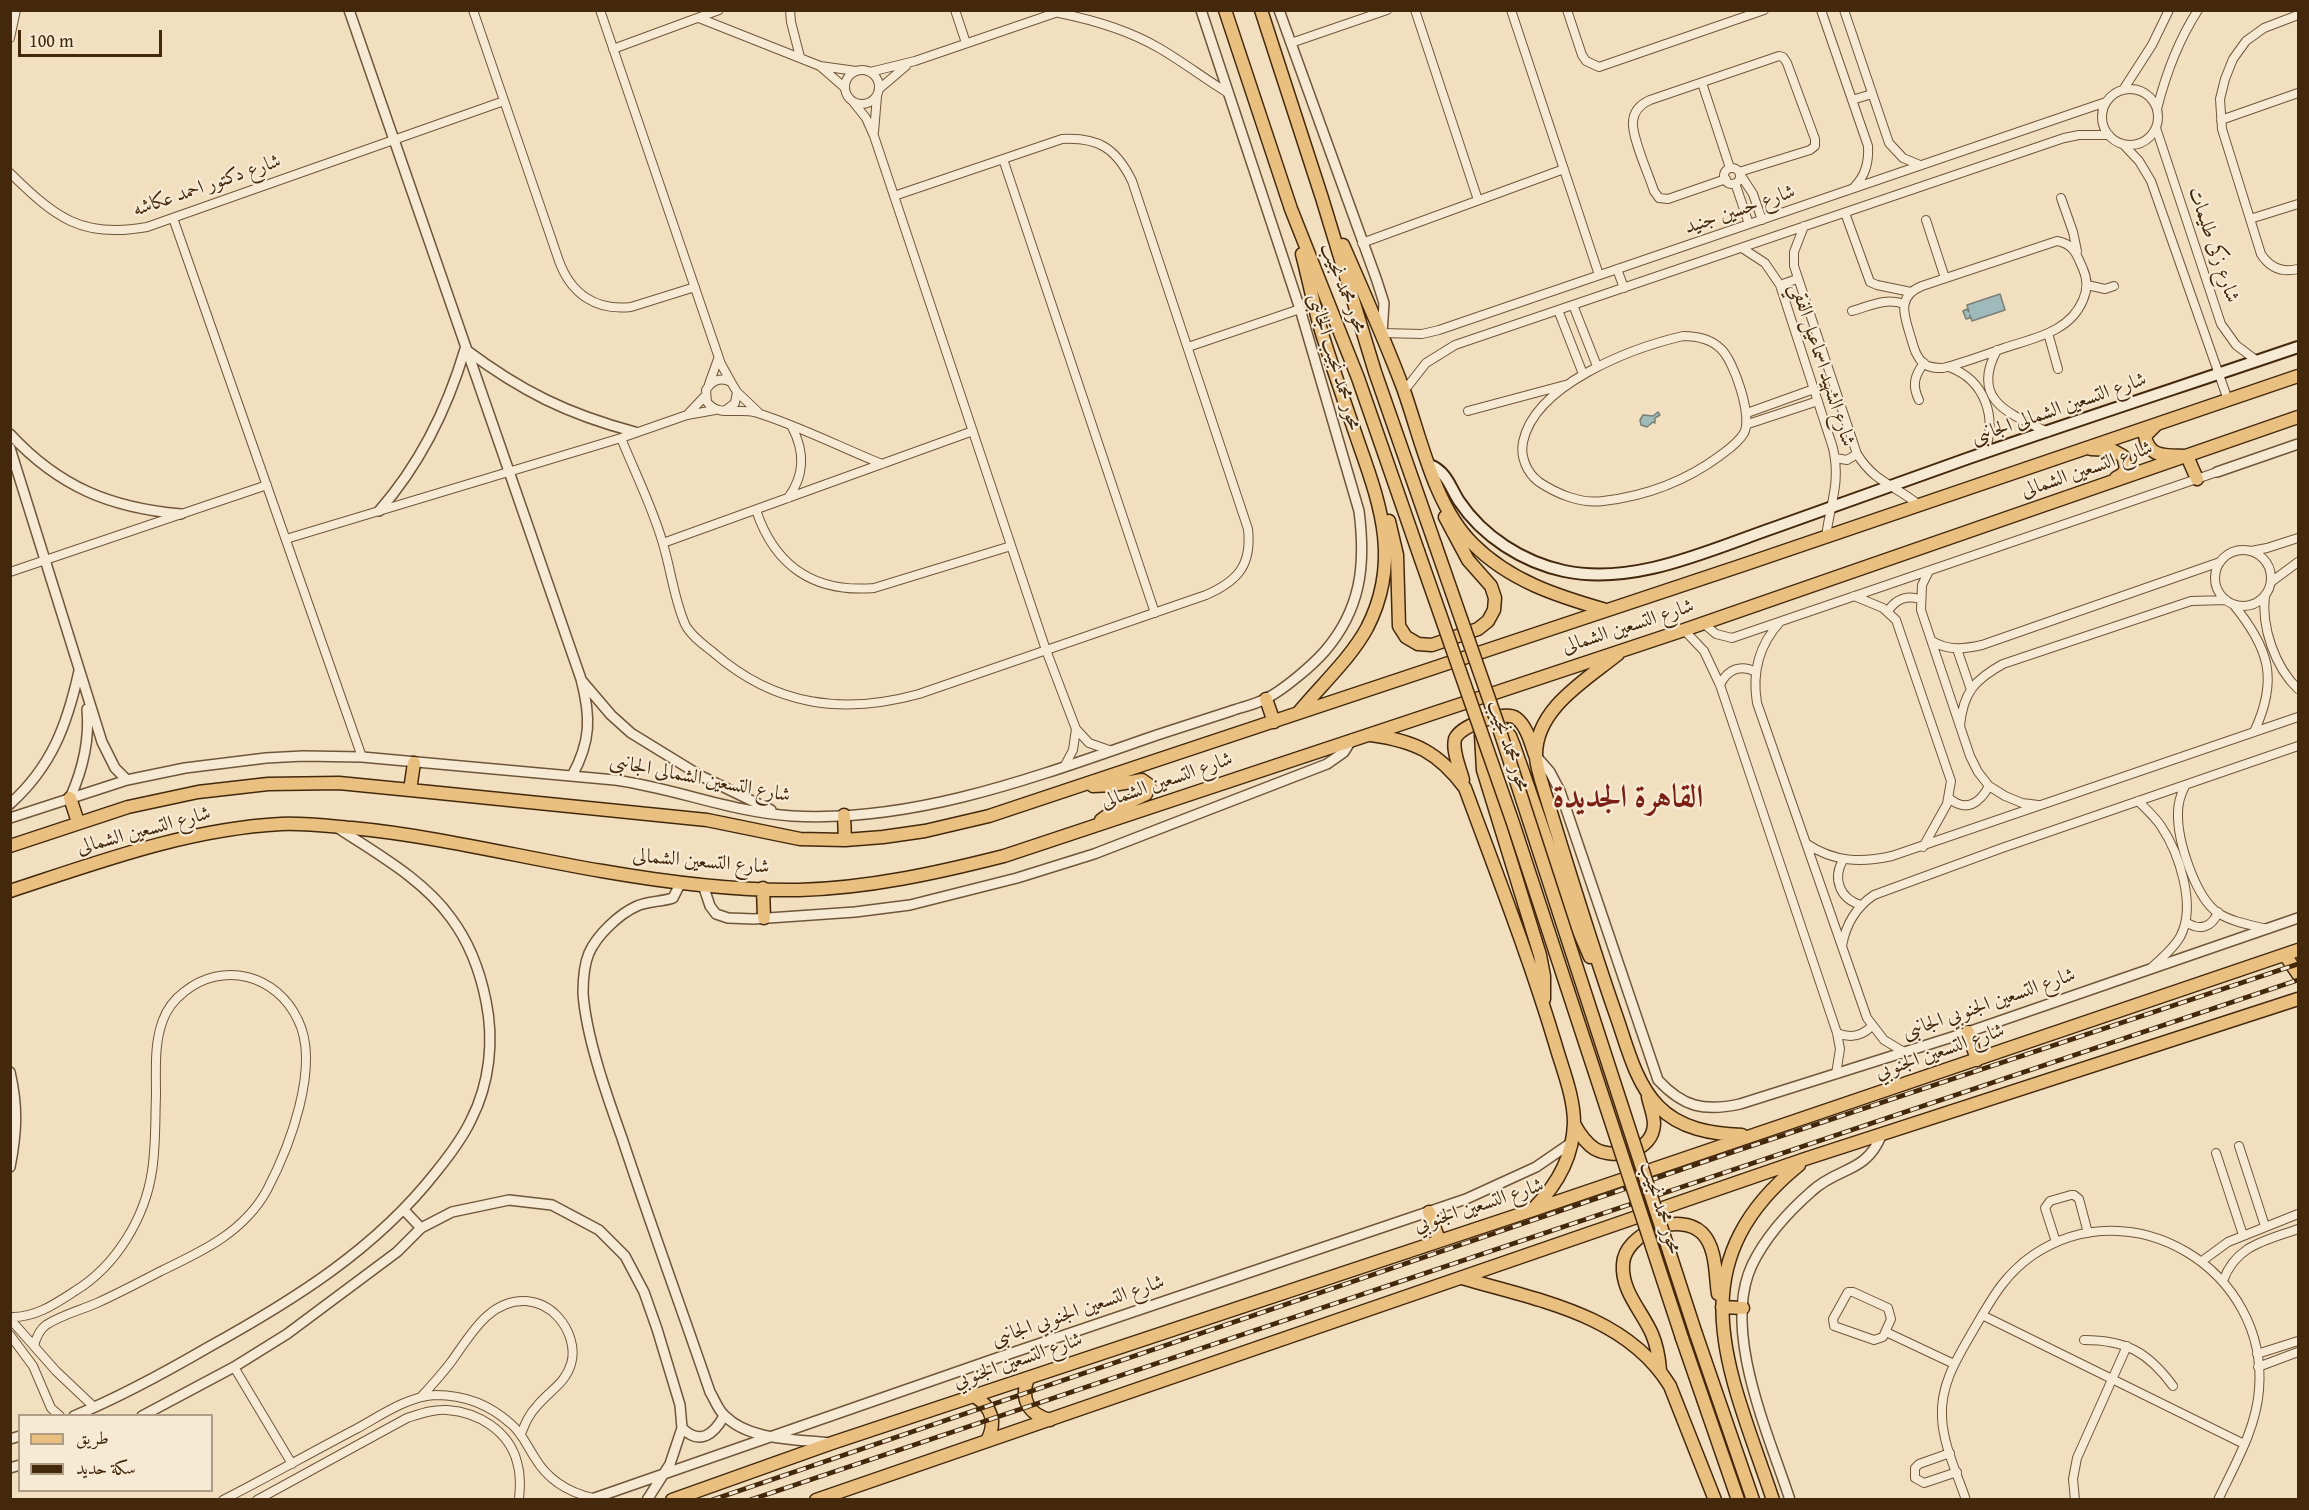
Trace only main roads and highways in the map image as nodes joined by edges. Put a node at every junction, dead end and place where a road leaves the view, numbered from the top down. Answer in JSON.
{"nodes":[{"id":1,"x":1225,"y":10,"type":"edge"},
{"id":2,"x":1261,"y":10,"type":"edge"},
{"id":3,"x":1322,"y":198,"type":"junction"},
{"id":4,"x":1291,"y":209,"type":"junction"},
{"id":5,"x":2298,"y":347,"type":"edge"},
{"id":6,"x":2298,"y":376,"type":"edge"},
{"id":7,"x":2298,"y":417,"type":"edge"},
{"id":8,"x":2157,"y":424,"type":"junction"},
{"id":9,"x":2084,"y":449,"type":"junction"},
{"id":10,"x":2187,"y":456,"type":"junction"},
{"id":11,"x":1430,"y":465,"type":"junction"},
{"id":12,"x":2197,"y":479,"type":"road end"},
{"id":13,"x":2110,"y":482,"type":"junction"},
{"id":14,"x":1438,"y":488,"type":"junction"},
{"id":15,"x":1378,"y":498,"type":"junction"},
{"id":16,"x":1607,"y":610,"type":"junction"},
{"id":17,"x":1623,"y":650,"type":"junction"},
{"id":18,"x":1266,"y":699,"type":"road end"},
{"id":19,"x":1296,"y":714,"type":"junction"},
{"id":20,"x":1274,"y":722,"type":"junction"},
{"id":21,"x":1497,"y":722,"type":"junction"},
{"id":22,"x":1481,"y":728,"type":"junction"},
{"id":23,"x":1367,"y":734,"type":"junction"},
{"id":24,"x":1536,"y":756,"type":"junction"},
{"id":25,"x":414,"y":763,"type":"road end"},
{"id":26,"x":1079,"y":786,"type":"junction"},
{"id":27,"x":1465,"y":788,"type":"junction"},
{"id":28,"x":410,"y":790,"type":"junction"},
{"id":29,"x":70,"y":798,"type":"road end"},
{"id":30,"x":844,"y":815,"type":"road end"},
{"id":31,"x":78,"y":822,"type":"junction"},
{"id":32,"x":1090,"y":827,"type":"junction"},
{"id":33,"x":845,"y":840,"type":"junction"},
{"id":34,"x":10,"y":846,"type":"edge"},
{"id":35,"x":763,"y":888,"type":"junction"},
{"id":36,"x":10,"y":891,"type":"edge"},
{"id":37,"x":764,"y":918,"type":"road end"},
{"id":38,"x":2298,"y":950,"type":"edge"},
{"id":39,"x":2285,"y":955,"type":"junction"},
{"id":40,"x":2298,"y":974,"type":"edge"},
{"id":41,"x":1606,"y":987,"type":"junction"},
{"id":42,"x":2298,"y":999,"type":"edge"},
{"id":43,"x":1545,"y":1008,"type":"junction"},
{"id":44,"x":1968,"y":1032,"type":"road end"},
{"id":45,"x":1977,"y":1060,"type":"junction"},
{"id":46,"x":1647,"y":1094,"type":"junction"},
{"id":47,"x":1574,"y":1124,"type":"junction"},
{"id":48,"x":1750,"y":1136,"type":"junction"},
{"id":49,"x":1805,"y":1159,"type":"junction"},
{"id":50,"x":1533,"y":1210,"type":"junction"},
{"id":51,"x":1429,"y":1212,"type":"road end"},
{"id":52,"x":1439,"y":1240,"type":"junction"},
{"id":53,"x":1462,"y":1278,"type":"junction"},
{"id":54,"x":1722,"y":1307,"type":"junction"},
{"id":55,"x":1743,"y":1308,"type":"road end"},
{"id":56,"x":1660,"y":1370,"type":"junction"},
{"id":57,"x":1028,"y":1378,"type":"junction"},
{"id":58,"x":974,"y":1396,"type":"junction"},
{"id":59,"x":1050,"y":1420,"type":"junction"},
{"id":60,"x":987,"y":1441,"type":"junction"},
{"id":61,"x":672,"y":1500,"type":"edge"},
{"id":62,"x":816,"y":1500,"type":"edge"},
{"id":63,"x":1715,"y":1500,"type":"edge"},
{"id":64,"x":1738,"y":1500,"type":"edge"},
{"id":65,"x":1753,"y":1500,"type":"edge"},
{"id":66,"x":1773,"y":1500,"type":"edge"}],
"edges":[{"from":1,"to":4,"type":"main road","name":"محور محمد نجيب"},
{"from":2,"to":3,"type":"main road","name":"محور محمد نجيب"},
{"from":3,"to":11,"type":"main road"},
{"from":3,"to":21,"type":"main road","name":"محور محمد نجيب","bridge":true},
{"from":4,"to":15,"type":"main road"},
{"from":4,"to":22,"type":"main road","name":"محور محمد نجيب","bridge":true},
{"from":5,"to":11,"type":"main road","name":"شارع التسعين الشمالى الجانبى"},
{"from":6,"to":8,"type":"main road","name":"شارع التسعين الشمالى"},
{"from":7,"to":10,"type":"main road","name":"شارع التسعين الشمالى"},
{"from":8,"to":9,"type":"main road","name":"شارع التسعين الشمالى"},
{"from":8,"to":10,"type":"main road"},
{"from":9,"to":13,"type":"main road"},
{"from":9,"to":16,"type":"main road","name":"شارع التسعين الشمالى"},
{"from":10,"to":12,"type":"main road"},
{"from":10,"to":13,"type":"main road","name":"شارع التسعين الشمالى"},
{"from":11,"to":14,"type":"main road"},
{"from":13,"to":17,"type":"main road","name":"شارع التسعين الشمالى"},
{"from":14,"to":15,"type":"main road"},
{"from":14,"to":16,"type":"main road"},
{"from":15,"to":19,"type":"main road"},
{"from":16,"to":19,"type":"main road","name":"شارع التسعين الشمالى"},
{"from":17,"to":23,"type":"main road","name":"شارع التسعين الشمالى"},
{"from":17,"to":24,"type":"main road"},
{"from":18,"to":20,"type":"main road"},
{"from":19,"to":20,"type":"main road","name":"شارع التسعين الشمالى"},
{"from":20,"to":26,"type":"main road","name":"شارع التسعين الشمالى"},
{"from":21,"to":41,"type":"main road"},
{"from":21,"to":65,"type":"main road","name":"محور محمد نجيب","bridge":true},
{"from":22,"to":43,"type":"main road","bridge":true},
{"from":22,"to":64,"type":"main road","name":"محور محمد نجيب","bridge":true},
{"from":23,"to":27,"type":"main road"},
{"from":23,"to":32,"type":"main road","name":"شارع التسعين الشمالى"},
{"from":24,"to":27,"type":"main road"},
{"from":24,"to":41,"type":"main road"},
{"from":25,"to":28,"type":"main road"},
{"from":26,"to":32,"type":"main road"},
{"from":26,"to":33,"type":"main road","name":"شارع التسعين الشمالى"},
{"from":27,"to":43,"type":"main road"},
{"from":28,"to":31,"type":"main road","name":"شارع التسعين الشمالى"},
{"from":28,"to":33,"type":"main road","name":"شارع التسعين الشمالى"},
{"from":29,"to":31,"type":"main road"},
{"from":30,"to":33,"type":"main road"},
{"from":31,"to":34,"type":"main road","name":"شارع التسعين الشمالى"},
{"from":32,"to":35,"type":"main road","name":"شارع التسعين الشمالى"},
{"from":35,"to":36,"type":"main road","name":"شارع التسعين الشمالى"},
{"from":35,"to":37,"type":"main road"},
{"from":38,"to":39,"type":"main road","name":"شارع التسعين الجنوبي"},
{"from":39,"to":40,"type":"main road"},
{"from":39,"to":45,"type":"main road","name":"شارع التسعين الجنوبي"},
{"from":41,"to":46,"type":"main road"},
{"from":42,"to":49,"type":"main road"},
{"from":43,"to":47,"type":"main road"},
{"from":44,"to":45,"type":"main road"},
{"from":45,"to":48,"type":"main road","name":"شارع التسعين الجنوبي"},
{"from":46,"to":47,"type":"main road"},
{"from":46,"to":48,"type":"main road"},
{"from":47,"to":50,"type":"main road"},
{"from":48,"to":50,"type":"main road","name":"شارع التسعين الجنوبي"},
{"from":49,"to":53,"type":"main road"},
{"from":49,"to":54,"type":"main road"},
{"from":50,"to":52,"type":"main road","name":"شارع التسعين الجنوبي"},
{"from":51,"to":52,"type":"main road"},
{"from":52,"to":57,"type":"main road","name":"شارع التسعين الجنوبي"},
{"from":53,"to":56,"type":"main road"},
{"from":53,"to":59,"type":"main road"},
{"from":54,"to":55,"type":"main road"},
{"from":54,"to":56,"type":"main road"},
{"from":54,"to":66,"type":"main road"},
{"from":56,"to":63,"type":"main road"},
{"from":57,"to":58,"type":"main road","name":"شارع التسعين الجنوبي"},
{"from":57,"to":59,"type":"main road"},
{"from":58,"to":60,"type":"main road"},
{"from":58,"to":61,"type":"main road","name":"شارع التسعين الجنوبي"},
{"from":59,"to":60,"type":"main road"},
{"from":60,"to":62,"type":"main road"}]}
